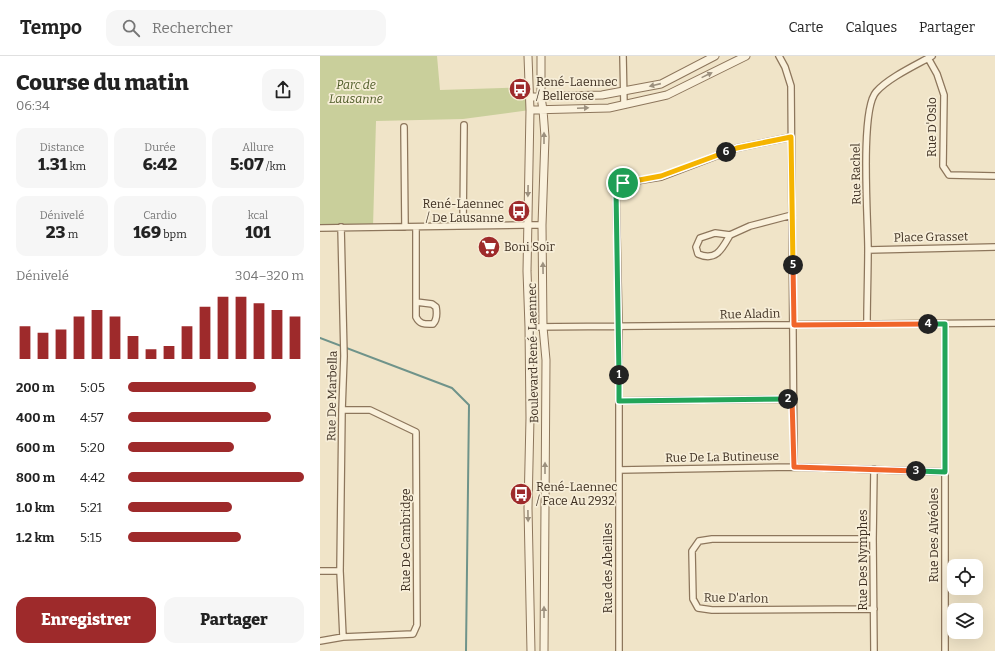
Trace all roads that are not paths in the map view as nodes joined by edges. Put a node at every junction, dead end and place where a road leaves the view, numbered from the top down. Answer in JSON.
{"nodes":[{"id":1,"x":528,"y":56,"type":"edge"},
{"id":2,"x":541,"y":56,"type":"edge"},
{"id":3,"x":623,"y":56,"type":"edge"},
{"id":4,"x":715,"y":56,"type":"edge"},
{"id":5,"x":746,"y":56,"type":"edge"},
{"id":6,"x":779,"y":56,"type":"edge"},
{"id":7,"x":930,"y":57,"type":"edge"},
{"id":8,"x":624,"y":92,"type":"junction"},
{"id":9,"x":530,"y":97,"type":"junction"},
{"id":10,"x":541,"y":97,"type":"junction"},
{"id":11,"x":624,"y":105,"type":"junction"},
{"id":12,"x":530,"y":110,"type":"junction"},
{"id":13,"x":543,"y":110,"type":"junction"},
{"id":14,"x":464,"y":125,"type":"dead end"},
{"id":15,"x":404,"y":127,"type":"dead end"},
{"id":16,"x":791,"y":137,"type":"junction"},
{"id":17,"x":995,"y":176,"type":"edge"},
{"id":18,"x":792,"y":214,"type":"junction"},
{"id":19,"x":527,"y":225,"type":"junction"},
{"id":20,"x":542,"y":225,"type":"junction"},
{"id":21,"x":463,"y":226,"type":"junction"},
{"id":22,"x":341,"y":227,"type":"junction"},
{"id":23,"x":405,"y":227,"type":"junction"},
{"id":24,"x":416,"y":227,"type":"junction"},
{"id":25,"x":320,"y":228,"type":"edge"},
{"id":26,"x":730,"y":235,"type":"junction"},
{"id":27,"x":995,"y":247,"type":"edge"},
{"id":28,"x":868,"y":250,"type":"junction"},
{"id":29,"x":416,"y":302,"type":"junction"},
{"id":30,"x":995,"y":323,"type":"edge"},
{"id":31,"x":867,"y":324,"type":"junction"},
{"id":32,"x":945,"y":324,"type":"junction"},
{"id":33,"x":794,"y":325,"type":"junction"},
{"id":34,"x":529,"y":327,"type":"junction"},
{"id":35,"x":543,"y":327,"type":"junction"},
{"id":36,"x":619,"y":327,"type":"junction"},
{"id":37,"x":792,"y":399,"type":"junction"},
{"id":38,"x":619,"y":401,"type":"junction"},
{"id":39,"x":342,"y":410,"type":"junction"},
{"id":40,"x":794,"y":467,"type":"junction"},
{"id":41,"x":874,"y":469,"type":"junction"},
{"id":42,"x":619,"y":470,"type":"junction"},
{"id":43,"x":945,"y":472,"type":"junction"},
{"id":44,"x":873,"y":539,"type":"junction"},
{"id":45,"x":320,"y":571,"type":"edge"},
{"id":46,"x":340,"y":571,"type":"junction"},
{"id":47,"x":874,"y":609,"type":"junction"},
{"id":48,"x":344,"y":638,"type":"junction"},
{"id":49,"x":320,"y":641,"type":"edge"},
{"id":50,"x":531,"y":651,"type":"edge"},
{"id":51,"x":544,"y":651,"type":"edge"},
{"id":52,"x":619,"y":651,"type":"edge"},
{"id":53,"x":874,"y":651,"type":"edge"},
{"id":54,"x":945,"y":651,"type":"edge"}],
"edges":[{"from":1,"to":9,"type":"street","name":"Boulevard René-Laennec"},
{"from":2,"to":10,"type":"street","name":"Boulevard René-Laennec"},
{"from":3,"to":8,"type":"street"},
{"from":4,"to":8,"type":"street","one_way":true},
{"from":11,"to":5,"type":"street","one_way":true},
{"from":6,"to":16,"type":"street"},
{"from":7,"to":17,"type":"street","name":"Rue D'Oslo"},
{"from":7,"to":28,"type":"street","name":"Rue Rachel"},
{"from":8,"to":10,"type":"street"},
{"from":8,"to":11,"type":"street"},
{"from":9,"to":10,"type":"street"},
{"from":9,"to":12,"type":"street","name":"Boulevard René-Laennec"},
{"from":10,"to":13,"type":"street","name":"Boulevard René-Laennec"},
{"from":13,"to":11,"type":"street","one_way":true},
{"from":12,"to":13,"type":"street"},
{"from":12,"to":19,"type":"street","name":"Boulevard René-Laennec","one_way":true},
{"from":20,"to":13,"type":"street","name":"Boulevard René-Laennec","one_way":true},
{"from":14,"to":21,"type":"street"},
{"from":15,"to":23,"type":"street"},
{"from":16,"to":18,"type":"street"},
{"from":16,"to":36,"type":"street","name":"Rue des Abeilles"},
{"from":18,"to":26,"type":"street"},
{"from":18,"to":33,"type":"street"},
{"from":19,"to":20,"type":"street"},
{"from":19,"to":21,"type":"street"},
{"from":19,"to":34,"type":"street","name":"Boulevard René-Laennec"},
{"from":35,"to":20,"type":"street","name":"Boulevard René-Laennec","one_way":true},
{"from":21,"to":24,"type":"street"},
{"from":22,"to":23,"type":"street"},
{"from":22,"to":25,"type":"street"},
{"from":22,"to":39,"type":"street","name":"Rue De Marbella"},
{"from":23,"to":24,"type":"street"},
{"from":24,"to":29,"type":"street"},
{"from":26,"to":26,"type":"street"},
{"from":27,"to":28,"type":"street","name":"Place Grasset"},
{"from":28,"to":31,"type":"street","name":"Rue Rachel"},
{"from":29,"to":29,"type":"street"},
{"from":30,"to":32,"type":"street","name":"Rue Aladin"},
{"from":31,"to":32,"type":"street","name":"Rue Aladin"},
{"from":31,"to":33,"type":"street","name":"Rue Aladin"},
{"from":32,"to":43,"type":"street","name":"Rue Des Alvéoles"},
{"from":33,"to":36,"type":"street","name":"Rue Aladin"},
{"from":33,"to":37,"type":"street"},
{"from":34,"to":35,"type":"street","name":"Rue Aladin"},
{"from":34,"to":50,"type":"street","name":"Boulevard René-Laennec","one_way":true},
{"from":35,"to":36,"type":"street","name":"Rue Aladin"},
{"from":51,"to":35,"type":"street","name":"Boulevard René-Laennec","one_way":true},
{"from":36,"to":38,"type":"street","name":"Rue des Abeilles"},
{"from":37,"to":38,"type":"street"},
{"from":37,"to":40,"type":"street"},
{"from":38,"to":42,"type":"street","name":"Rue des Abeilles"},
{"from":39,"to":46,"type":"street","name":"Rue De Marbella"},
{"from":39,"to":48,"type":"street","name":"Rue De Cambridge"},
{"from":40,"to":41,"type":"street","name":"Rue De La Butineuse"},
{"from":40,"to":42,"type":"street","name":"Rue De La Butineuse"},
{"from":41,"to":43,"type":"street","name":"Rue De La Butineuse"},
{"from":41,"to":44,"type":"street","name":"Rue Des Nymphes"},
{"from":42,"to":52,"type":"street","name":"Rue des Abeilles"},
{"from":43,"to":54,"type":"street","name":"Rue Des Alvéoles"},
{"from":44,"to":47,"type":"street","name":"Rue Des Nymphes"},
{"from":44,"to":47,"type":"street","name":"Rue D'arlon"},
{"from":45,"to":46,"type":"street"},
{"from":46,"to":48,"type":"street","name":"Rue De Marbella"},
{"from":47,"to":53,"type":"street","name":"Rue Des Nymphes"},
{"from":48,"to":49,"type":"street","name":"Rue De Cambridge"}]}
